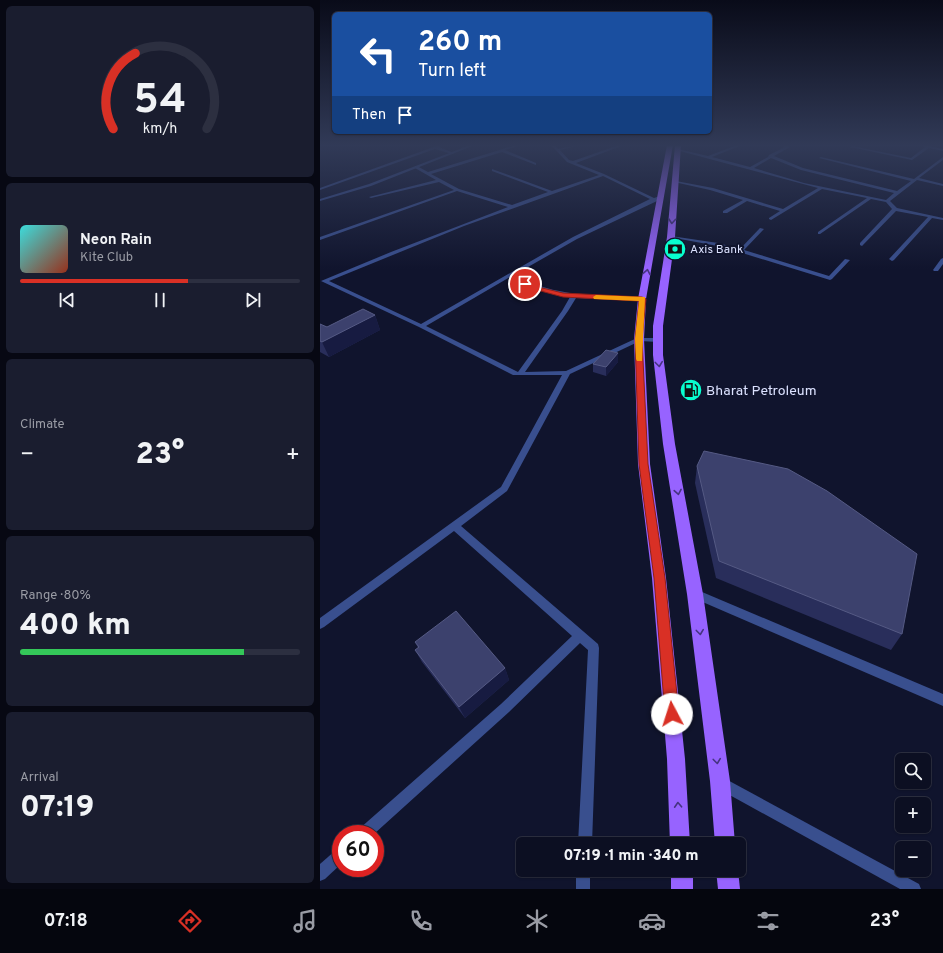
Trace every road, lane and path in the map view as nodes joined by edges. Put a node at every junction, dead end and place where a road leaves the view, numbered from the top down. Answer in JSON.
{"nodes":[{"id":1,"x":365,"y":186,"type":"edge"},
{"id":2,"x":414,"y":186,"type":"edge"},
{"id":3,"x":452,"y":186,"type":"edge"},
{"id":4,"x":536,"y":186,"type":"edge"},
{"id":5,"x":568,"y":186,"type":"edge"},
{"id":6,"x":634,"y":186,"type":"edge"},
{"id":7,"x":666,"y":186,"type":"edge"},
{"id":8,"x":672,"y":186,"type":"edge"},
{"id":9,"x":696,"y":186,"type":"edge"},
{"id":10,"x":816,"y":186,"type":"edge"},
{"id":11,"x":872,"y":186,"type":"edge"},
{"id":12,"x":907,"y":186,"type":"edge"},
{"id":13,"x":822,"y":188,"type":"junction"},
{"id":14,"x":458,"y":190,"type":"junction"},
{"id":15,"x":551,"y":192,"type":"junction"},
{"id":16,"x":898,"y":193,"type":"junction"},
{"id":17,"x":371,"y":197,"type":"dead end"},
{"id":18,"x":663,"y":197,"type":"junction"},
{"id":19,"x":869,"y":199,"type":"junction"},
{"id":20,"x":320,"y":200,"type":"edge"},
{"id":21,"x":746,"y":200,"type":"junction"},
{"id":22,"x":887,"y":202,"type":"junction"},
{"id":23,"x":511,"y":206,"type":"junction"},
{"id":24,"x":895,"y":209,"type":"junction"},
{"id":25,"x":784,"y":211,"type":"junction"},
{"id":26,"x":725,"y":212,"type":"dead end"},
{"id":27,"x":931,"y":217,"type":"junction"},
{"id":28,"x":771,"y":219,"type":"dead end"},
{"id":29,"x":943,"y":219,"type":"edge"},
{"id":30,"x":762,"y":229,"type":"dead end"},
{"id":31,"x":820,"y":233,"type":"dead end"},
{"id":32,"x":671,"y":237,"type":"junction"},
{"id":33,"x":320,"y":239,"type":"edge"},
{"id":34,"x":862,"y":244,"type":"dead end"},
{"id":35,"x":741,"y":251,"type":"junction"},
{"id":36,"x":892,"y":259,"type":"dead end"},
{"id":37,"x":847,"y":260,"type":"dead end"},
{"id":38,"x":943,"y":260,"type":"edge"},
{"id":39,"x":936,"y":270,"type":"dead end"},
{"id":40,"x":510,"y":275,"type":"junction"},
{"id":41,"x":322,"y":280,"type":"edge"},
{"id":42,"x":574,"y":296,"type":"junction"},
{"id":43,"x":642,"y":299,"type":"junction"},
{"id":44,"x":421,"y":326,"type":"junction"},
{"id":45,"x":639,"y":339,"type":"junction"},
{"id":46,"x":658,"y":340,"type":"junction"},
{"id":47,"x":567,"y":373,"type":"junction"},
{"id":48,"x":520,"y":374,"type":"junction"},
{"id":49,"x":455,"y":526,"type":"junction"},
{"id":50,"x":695,"y":594,"type":"junction"},
{"id":51,"x":320,"y":624,"type":"edge"},
{"id":52,"x":580,"y":636,"type":"junction"},
{"id":53,"x":943,"y":700,"type":"edge"},
{"id":54,"x":720,"y":781,"type":"junction"},
{"id":55,"x":374,"y":825,"type":"edge"},
{"id":56,"x":585,"y":837,"type":"edge"},
{"id":57,"x":680,"y":837,"type":"edge"},
{"id":58,"x":724,"y":837,"type":"edge"},
{"id":59,"x":332,"y":863,"type":"edge"},
{"id":60,"x":320,"y":874,"type":"edge"},
{"id":61,"x":583,"y":877,"type":"edge"},
{"id":62,"x":682,"y":877,"type":"edge"},
{"id":63,"x":728,"y":877,"type":"edge"},
{"id":64,"x":582,"y":889,"type":"edge"},
{"id":65,"x":682,"y":889,"type":"edge"},
{"id":66,"x":729,"y":889,"type":"edge"},
{"id":67,"x":914,"y":889,"type":"edge"}],
"edges":[{"from":1,"to":20,"type":"street"},
{"from":2,"to":17,"type":"street"},
{"from":3,"to":14,"type":"street"},
{"from":4,"to":15,"type":"street"},
{"from":5,"to":15,"type":"street"},
{"from":6,"to":18,"type":"street"},
{"from":7,"to":18,"type":"main road"},
{"from":8,"to":18,"type":"main road"},
{"from":9,"to":21,"type":"street"},
{"from":10,"to":13,"type":"street"},
{"from":11,"to":16,"type":"street"},
{"from":12,"to":16,"type":"street"},
{"from":13,"to":19,"type":"street"},
{"from":13,"to":25,"type":"street"},
{"from":14,"to":23,"type":"street"},
{"from":14,"to":33,"type":"street"},
{"from":15,"to":23,"type":"street"},
{"from":16,"to":22,"type":"street"},
{"from":18,"to":32,"type":"main road","one_way":true},
{"from":18,"to":40,"type":"street"},
{"from":43,"to":18,"type":"main road","one_way":true},
{"from":19,"to":22,"type":"street"},
{"from":19,"to":31,"type":"street"},
{"from":21,"to":25,"type":"street"},
{"from":21,"to":26,"type":"street"},
{"from":22,"to":24,"type":"street"},
{"from":23,"to":41,"type":"street"},
{"from":24,"to":27,"type":"street"},
{"from":24,"to":34,"type":"street"},
{"from":25,"to":28,"type":"street"},
{"from":27,"to":29,"type":"street"},
{"from":27,"to":36,"type":"street"},
{"from":30,"to":35,"type":"street"},
{"from":32,"to":35,"type":"street"},
{"from":32,"to":46,"type":"main road"},
{"from":35,"to":37,"type":"street"},
{"from":38,"to":39,"type":"street"},
{"from":40,"to":42,"type":"street"},
{"from":40,"to":44,"type":"street"},
{"from":41,"to":44,"type":"street"},
{"from":42,"to":43,"type":"street"},
{"from":42,"to":48,"type":"street"},
{"from":43,"to":45,"type":"main road"},
{"from":44,"to":48,"type":"street"},
{"from":45,"to":46,"type":"street"},
{"from":45,"to":47,"type":"street"},
{"from":57,"to":45,"type":"main road","one_way":true},
{"from":46,"to":50,"type":"main road","one_way":true},
{"from":47,"to":48,"type":"street"},
{"from":47,"to":49,"type":"street"},
{"from":49,"to":51,"type":"street"},
{"from":49,"to":52,"type":"street"},
{"from":50,"to":53,"type":"street"},
{"from":50,"to":54,"type":"main road","one_way":true},
{"from":52,"to":55,"type":"street"},
{"from":52,"to":56,"type":"street"},
{"from":54,"to":58,"type":"main road"},
{"from":54,"to":67,"type":"street"},
{"from":59,"to":60,"type":"street"},
{"from":61,"to":64,"type":"street"},
{"from":62,"to":65,"type":"main road"},
{"from":63,"to":66,"type":"main road"}]}
